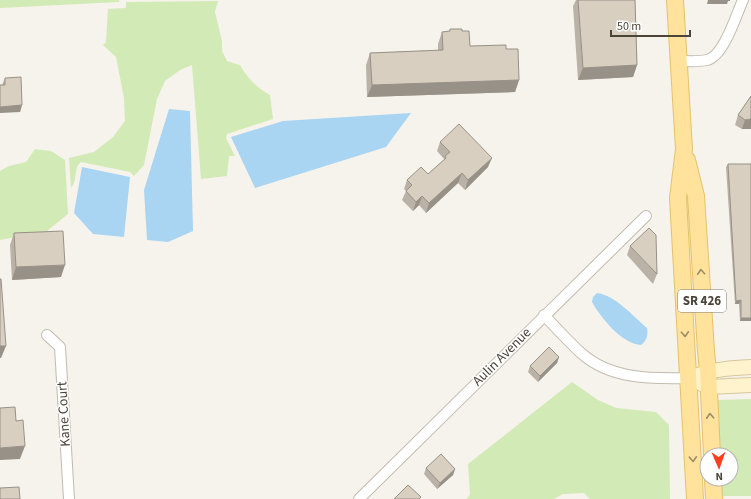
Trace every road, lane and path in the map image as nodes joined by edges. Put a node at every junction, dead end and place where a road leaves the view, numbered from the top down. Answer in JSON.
{"nodes":[{"id":1,"x":675,"y":0,"type":"edge"},
{"id":2,"x":743,"y":0,"type":"edge"},
{"id":3,"x":678,"y":61,"type":"junction"},
{"id":4,"x":684,"y":149,"type":"junction"},
{"id":5,"x":646,"y":216,"type":"dead end"},
{"id":6,"x":544,"y":315,"type":"junction"},
{"id":7,"x":47,"y":335,"type":"dead end"},
{"id":8,"x":751,"y":367,"type":"edge"},
{"id":9,"x":688,"y":378,"type":"junction"},
{"id":10,"x":709,"y":379,"type":"junction"},
{"id":11,"x":751,"y":385,"type":"edge"},
{"id":12,"x":712,"y":447,"type":"edge"},
{"id":13,"x":713,"y":487,"type":"edge"},
{"id":14,"x":69,"y":499,"type":"edge"},
{"id":15,"x":359,"y":499,"type":"edge"},
{"id":16,"x":695,"y":499,"type":"edge"},
{"id":17,"x":714,"y":499,"type":"edge"}],
"edges":[{"from":1,"to":3,"type":"main road","number":"SR 426"},
{"from":2,"to":3,"type":"street"},
{"from":3,"to":4,"type":"main road","number":"SR 426"},
{"from":4,"to":9,"type":"main road","number":"SR 426","one_way":true},
{"from":10,"to":4,"type":"main road","number":"SR 426","one_way":true},
{"from":5,"to":6,"type":"street","name":"Aulin Avenue"},
{"from":6,"to":9,"type":"street"},
{"from":6,"to":15,"type":"street","name":"Aulin Avenue"},
{"from":7,"to":14,"type":"street","name":"Kane Court"},
{"from":8,"to":10,"type":"street"},
{"from":9,"to":10,"type":"street"},
{"from":9,"to":16,"type":"main road","number":"SR 426","one_way":true},
{"from":10,"to":11,"type":"street"},
{"from":12,"to":10,"type":"main road","number":"SR 426","one_way":true},
{"from":13,"to":17,"type":"main road"}]}
